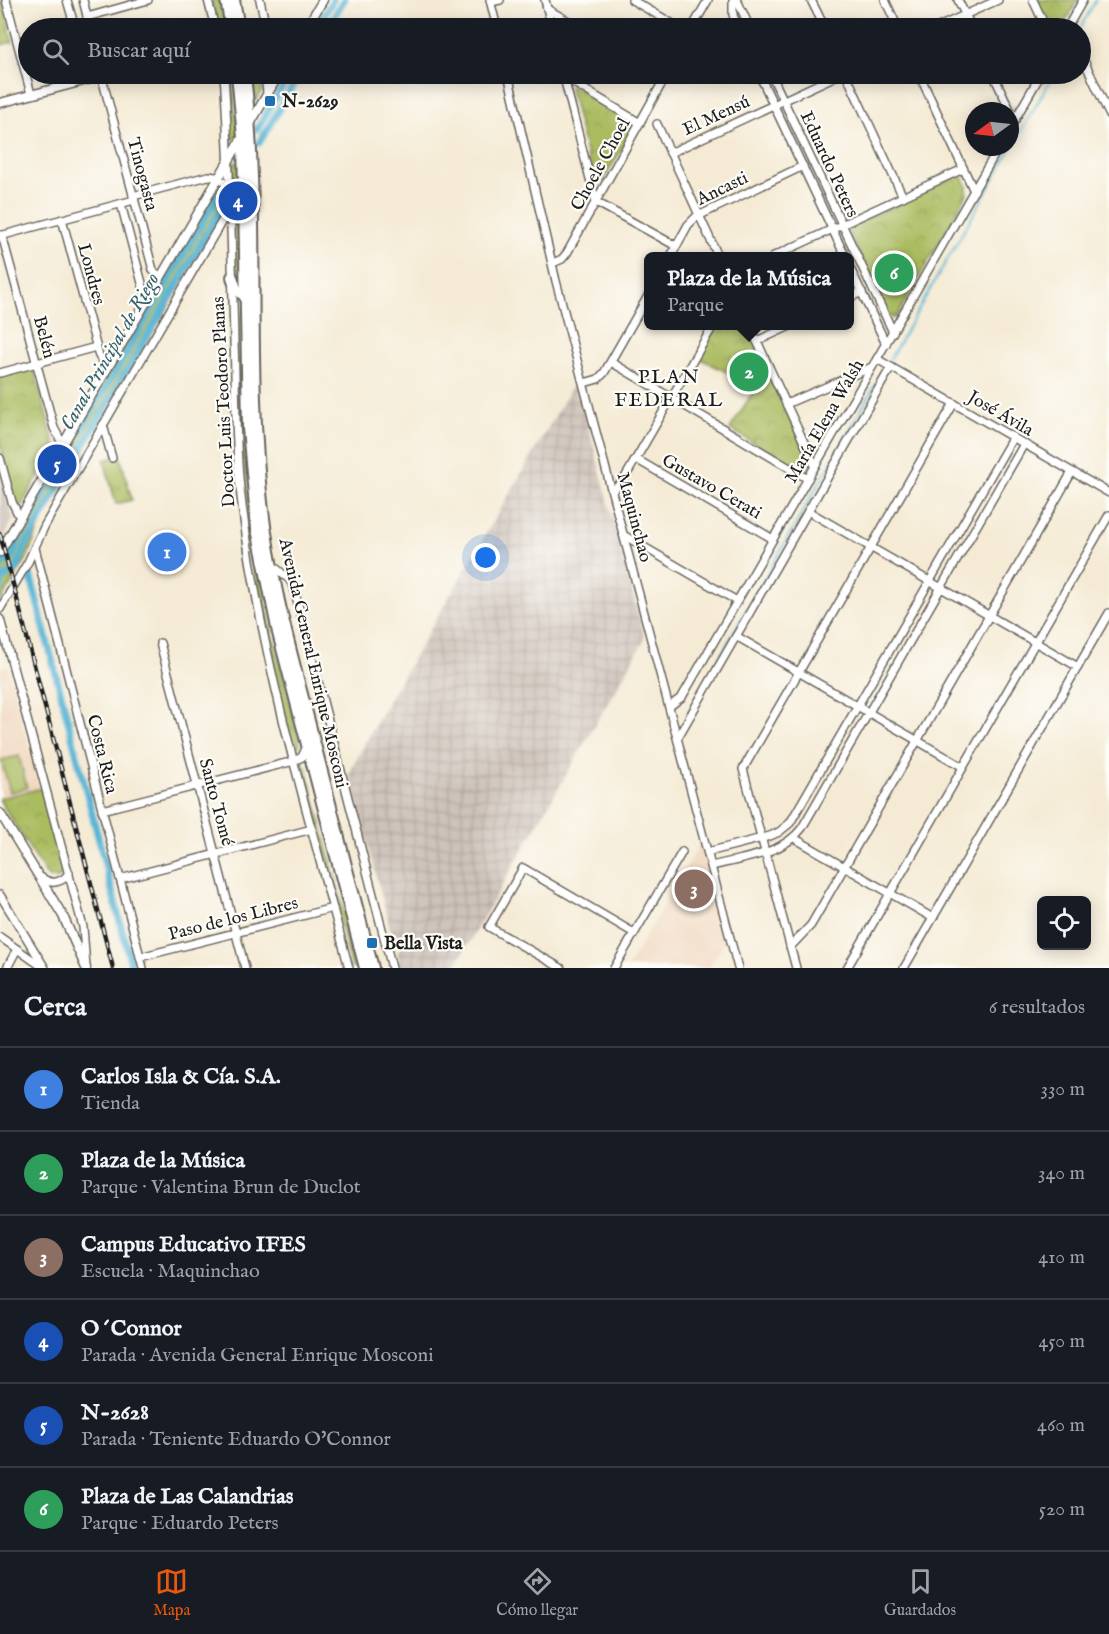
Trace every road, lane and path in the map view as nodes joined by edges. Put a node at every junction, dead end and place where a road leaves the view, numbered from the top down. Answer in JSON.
{"nodes":[{"id":1,"x":6,"y":0,"type":"edge"},
{"id":2,"x":67,"y":0,"type":"edge"},
{"id":3,"x":83,"y":0,"type":"edge"},
{"id":4,"x":148,"y":0,"type":"edge"},
{"id":5,"x":208,"y":0,"type":"edge"},
{"id":6,"x":226,"y":0,"type":"edge"},
{"id":7,"x":234,"y":0,"type":"edge"},
{"id":8,"x":260,"y":0,"type":"edge"},
{"id":9,"x":323,"y":0,"type":"edge"},
{"id":10,"x":500,"y":0,"type":"edge"},
{"id":11,"x":545,"y":0,"type":"edge"},
{"id":12,"x":632,"y":0,"type":"edge"},
{"id":13,"x":708,"y":0,"type":"edge"},
{"id":14,"x":735,"y":0,"type":"edge"},
{"id":15,"x":811,"y":0,"type":"edge"},
{"id":16,"x":885,"y":0,"type":"edge"},
{"id":17,"x":958,"y":0,"type":"edge"},
{"id":18,"x":998,"y":0,"type":"edge"},
{"id":19,"x":1033,"y":0,"type":"edge"},
{"id":20,"x":1083,"y":0,"type":"edge"},
{"id":21,"x":491,"y":1,"type":"edge"},
{"id":22,"x":547,"y":9,"type":"junction"},
{"id":23,"x":965,"y":15,"type":"junction"},
{"id":24,"x":87,"y":16,"type":"joint"},
{"id":25,"x":72,"y":18,"type":"edge"},
{"id":26,"x":212,"y":18,"type":"edge"},
{"id":27,"x":229,"y":18,"type":"edge"},
{"id":28,"x":237,"y":18,"type":"edge"},
{"id":29,"x":264,"y":18,"type":"edge"},
{"id":30,"x":312,"y":18,"type":"edge"},
{"id":31,"x":495,"y":18,"type":"edge"},
{"id":32,"x":549,"y":18,"type":"edge"},
{"id":33,"x":563,"y":18,"type":"edge"},
{"id":34,"x":663,"y":18,"type":"edge"},
{"id":35,"x":698,"y":18,"type":"edge"},
{"id":36,"x":734,"y":18,"type":"edge"},
{"id":37,"x":745,"y":18,"type":"edge"},
{"id":38,"x":820,"y":18,"type":"edge"},
{"id":39,"x":893,"y":18,"type":"edge"},
{"id":40,"x":958,"y":18,"type":"edge"},
{"id":41,"x":967,"y":18,"type":"edge"},
{"id":42,"x":1041,"y":18,"type":"edge"},
{"id":43,"x":1073,"y":18,"type":"edge"},
{"id":44,"x":18,"y":45,"type":"edge"},
{"id":45,"x":1091,"y":75,"type":"edge"},
{"id":46,"x":28,"y":84,"type":"edge"},
{"id":47,"x":62,"y":84,"type":"edge"},
{"id":48,"x":107,"y":84,"type":"edge"},
{"id":49,"x":225,"y":84,"type":"edge"},
{"id":50,"x":238,"y":84,"type":"edge"},
{"id":51,"x":246,"y":84,"type":"edge"},
{"id":52,"x":266,"y":84,"type":"edge"},
{"id":53,"x":273,"y":84,"type":"edge"},
{"id":54,"x":510,"y":84,"type":"edge"},
{"id":55,"x":566,"y":84,"type":"edge"},
{"id":56,"x":578,"y":84,"type":"edge"},
{"id":57,"x":659,"y":84,"type":"edge"},
{"id":58,"x":764,"y":84,"type":"edge"},
{"id":59,"x":776,"y":84,"type":"edge"},
{"id":60,"x":818,"y":84,"type":"edge"},
{"id":61,"x":851,"y":84,"type":"edge"},
{"id":62,"x":924,"y":84,"type":"edge"},
{"id":63,"x":998,"y":84,"type":"edge"},
{"id":64,"x":1035,"y":84,"type":"edge"},
{"id":65,"x":267,"y":93,"type":"junction"},
{"id":66,"x":31,"y":94,"type":"junction"},
{"id":67,"x":783,"y":100,"type":"junction"},
{"id":68,"x":0,"y":102,"type":"edge"},
{"id":69,"x":1006,"y":102,"type":"edge"},
{"id":70,"x":774,"y":104,"type":"junction"},
{"id":71,"x":1019,"y":113,"type":"edge"},
{"id":72,"x":1109,"y":114,"type":"edge"},
{"id":73,"x":640,"y":123,"type":"junction"},
{"id":74,"x":250,"y":124,"type":"junction"},
{"id":75,"x":657,"y":124,"type":"dead end"},
{"id":76,"x":228,"y":135,"type":"junction"},
{"id":77,"x":243,"y":137,"type":"junction"},
{"id":78,"x":670,"y":153,"type":"junction"},
{"id":79,"x":994,"y":156,"type":"edge"},
{"id":80,"x":229,"y":162,"type":"junction"},
{"id":81,"x":803,"y":166,"type":"junction"},
{"id":82,"x":963,"y":170,"type":"junction"},
{"id":83,"x":219,"y":179,"type":"junction"},
{"id":84,"x":230,"y":186,"type":"junction"},
{"id":85,"x":974,"y":190,"type":"junction"},
{"id":86,"x":903,"y":197,"type":"junction"},
{"id":87,"x":134,"y":198,"type":"junction"},
{"id":88,"x":596,"y":202,"type":"junction"},
{"id":89,"x":121,"y":204,"type":"junction"},
{"id":90,"x":230,"y":207,"type":"junction"},
{"id":91,"x":699,"y":215,"type":"junction"},
{"id":92,"x":62,"y":219,"type":"junction"},
{"id":93,"x":842,"y":225,"type":"junction"},
{"id":94,"x":833,"y":230,"type":"junction"},
{"id":95,"x":215,"y":233,"type":"junction"},
{"id":96,"x":1,"y":236,"type":"edge"},
{"id":97,"x":231,"y":237,"type":"junction"},
{"id":98,"x":676,"y":246,"type":"junction"},
{"id":99,"x":673,"y":252,"type":"edge"},
{"id":100,"x":716,"y":252,"type":"edge"},
{"id":101,"x":783,"y":252,"type":"edge"},
{"id":102,"x":843,"y":252,"type":"edge"},
{"id":103,"x":553,"y":263,"type":"junction"},
{"id":104,"x":854,"y":276,"type":"edge"},
{"id":105,"x":232,"y":277,"type":"junction"},
{"id":106,"x":160,"y":279,"type":"junction"},
{"id":107,"x":862,"y":292,"type":"junction"},
{"id":108,"x":854,"y":296,"type":"edge"},
{"id":109,"x":246,"y":297,"type":"junction"},
{"id":110,"x":147,"y":302,"type":"junction"},
{"id":111,"x":644,"y":303,"type":"edge"},
{"id":112,"x":711,"y":330,"type":"edge"},
{"id":113,"x":752,"y":330,"type":"edge"},
{"id":114,"x":781,"y":330,"type":"edge"},
{"id":115,"x":893,"y":332,"type":"junction"},
{"id":116,"x":757,"y":341,"type":"junction"},
{"id":117,"x":886,"y":344,"type":"junction"},
{"id":118,"x":96,"y":347,"type":"junction"},
{"id":119,"x":877,"y":359,"type":"junction"},
{"id":120,"x":611,"y":362,"type":"junction"},
{"id":121,"x":37,"y":363,"type":"junction"},
{"id":122,"x":873,"y":367,"type":"junction"},
{"id":123,"x":891,"y":367,"type":"junction"},
{"id":124,"x":107,"y":369,"type":"junction"},
{"id":125,"x":0,"y":373,"type":"edge"},
{"id":126,"x":584,"y":383,"type":"junction"},
{"id":127,"x":671,"y":398,"type":"junction"},
{"id":128,"x":954,"y":403,"type":"junction"},
{"id":129,"x":786,"y":404,"type":"junction"},
{"id":130,"x":103,"y":425,"type":"junction"},
{"id":131,"x":1013,"y":437,"type":"junction"},
{"id":132,"x":1024,"y":444,"type":"junction"},
{"id":133,"x":63,"y":445,"type":"junction"},
{"id":134,"x":0,"y":458,"type":"edge"},
{"id":135,"x":112,"y":458,"type":"dead end"},
{"id":136,"x":636,"y":459,"type":"junction"},
{"id":137,"x":815,"y":466,"type":"junction"},
{"id":138,"x":1072,"y":472,"type":"junction"},
{"id":139,"x":808,"y":479,"type":"junction"},
{"id":140,"x":612,"y":490,"type":"junction"},
{"id":141,"x":1109,"y":493,"type":"edge"},
{"id":142,"x":808,"y":511,"type":"junction"},
{"id":143,"x":1109,"y":515,"type":"edge"},
{"id":144,"x":20,"y":518,"type":"junction"},
{"id":145,"x":625,"y":536,"type":"junction"},
{"id":146,"x":773,"y":539,"type":"junction"},
{"id":147,"x":34,"y":548,"type":"junction"},
{"id":148,"x":871,"y":548,"type":"junction"},
{"id":149,"x":0,"y":552,"type":"edge"},
{"id":150,"x":271,"y":564,"type":"junction"},
{"id":151,"x":930,"y":582,"type":"junction"},
{"id":152,"x":941,"y":588,"type":"junction"},
{"id":153,"x":737,"y":601,"type":"junction"},
{"id":154,"x":0,"y":609,"type":"edge"},
{"id":155,"x":1109,"y":613,"type":"edge"},
{"id":156,"x":989,"y":616,"type":"junction"},
{"id":157,"x":0,"y":619,"type":"edge"},
{"id":158,"x":736,"y":636,"type":"junction"},
{"id":159,"x":1035,"y":642,"type":"junction"},
{"id":160,"x":160,"y":643,"type":"dead end"},
{"id":161,"x":1078,"y":667,"type":"junction"},
{"id":162,"x":799,"y":672,"type":"junction"},
{"id":163,"x":670,"y":706,"type":"junction"},
{"id":164,"x":858,"y":706,"type":"junction"},
{"id":165,"x":869,"y":713,"type":"junction"},
{"id":166,"x":678,"y":737,"type":"junction"},
{"id":167,"x":305,"y":739,"type":"junction"},
{"id":168,"x":918,"y":741,"type":"junction"},
{"id":169,"x":294,"y":761,"type":"junction"},
{"id":170,"x":963,"y":767,"type":"junction"},
{"id":171,"x":198,"y":785,"type":"junction"},
{"id":172,"x":102,"y":810,"type":"junction"},
{"id":173,"x":0,"y":813,"type":"edge"},
{"id":174,"x":312,"y":829,"type":"junction"},
{"id":175,"x":762,"y":838,"type":"junction"},
{"id":176,"x":794,"y":838,"type":"junction"},
{"id":177,"x":682,"y":852,"type":"dead end"},
{"id":178,"x":708,"y":852,"type":"junction"},
{"id":179,"x":765,"y":852,"type":"junction"},
{"id":180,"x":216,"y":854,"type":"junction"},
{"id":181,"x":712,"y":866,"type":"junction"},
{"id":182,"x":845,"y":867,"type":"junction"},
{"id":183,"x":69,"y":873,"type":"junction"},
{"id":184,"x":40,"y":877,"type":"junction"},
{"id":185,"x":120,"y":879,"type":"junction"},
{"id":186,"x":890,"y":894,"type":"junction"},
{"id":187,"x":0,"y":895,"type":"edge"},
{"id":188,"x":333,"y":908,"type":"junction"},
{"id":189,"x":933,"y":918,"type":"junction"},
{"id":190,"x":236,"y":933,"type":"junction"},
{"id":191,"x":634,"y":933,"type":"junction"},
{"id":192,"x":0,"y":937,"type":"edge"},
{"id":193,"x":790,"y":947,"type":"junction"},
{"id":194,"x":17,"y":949,"type":"junction"},
{"id":195,"x":140,"y":957,"type":"junction"},
{"id":196,"x":86,"y":967,"type":"edge"},
{"id":197,"x":7,"y":968,"type":"edge"},
{"id":198,"x":45,"y":968,"type":"edge"},
{"id":199,"x":143,"y":968,"type":"edge"},
{"id":200,"x":245,"y":968,"type":"edge"},
{"id":201,"x":350,"y":968,"type":"edge"},
{"id":202,"x":365,"y":968,"type":"edge"},
{"id":203,"x":373,"y":968,"type":"edge"},
{"id":204,"x":392,"y":968,"type":"edge"},
{"id":205,"x":561,"y":968,"type":"edge"},
{"id":206,"x":614,"y":968,"type":"edge"},
{"id":207,"x":738,"y":968,"type":"edge"},
{"id":208,"x":796,"y":968,"type":"edge"},
{"id":209,"x":847,"y":968,"type":"edge"},
{"id":210,"x":904,"y":968,"type":"edge"}],
"edges":[{"from":1,"to":44,"type":"street"},
{"from":2,"to":25,"type":"street"},
{"from":3,"to":24,"type":"street"},
{"from":4,"to":24,"type":"street"},
{"from":5,"to":26,"type":"street"},
{"from":6,"to":27,"type":"highway"},
{"from":7,"to":28,"type":"highway"},
{"from":8,"to":29,"type":"street"},
{"from":9,"to":30,"type":"main road"},
{"from":10,"to":21,"type":"street"},
{"from":11,"to":22,"type":"street"},
{"from":12,"to":34,"type":"street"},
{"from":13,"to":35,"type":"street"},
{"from":14,"to":36,"type":"street"},
{"from":14,"to":37,"type":"street"},
{"from":15,"to":38,"type":"street"},
{"from":16,"to":39,"type":"street"},
{"from":17,"to":23,"type":"street"},
{"from":18,"to":23,"type":"street"},
{"from":19,"to":42,"type":"street"},
{"from":20,"to":43,"type":"street"},
{"from":21,"to":31,"type":"street"},
{"from":22,"to":32,"type":"street"},
{"from":22,"to":33,"type":"street"},
{"from":23,"to":40,"type":"street"},
{"from":23,"to":41,"type":"street"},
{"from":45,"to":72,"type":"street"},
{"from":46,"to":66,"type":"street"},
{"from":47,"to":66,"type":"main road"},
{"from":48,"to":87,"type":"street","name":"Tinogasta"},
{"from":49,"to":76,"type":"street","name":"Doctor Luis Teodoro Planas"},
{"from":50,"to":77,"type":"highway","name":"Avenida General Enrique Mosconi"},
{"from":51,"to":74,"type":"highway","name":"Avenida General Enrique Mosconi"},
{"from":52,"to":65,"type":"street"},
{"from":53,"to":65,"type":"main road"},
{"from":54,"to":103,"type":"street","name":"Maquinchao"},
{"from":55,"to":88,"type":"street"},
{"from":56,"to":73,"type":"street"},
{"from":57,"to":73,"type":"street","name":"Choele Choel"},
{"from":58,"to":70,"type":"street","name":"Eduardo Peters"},
{"from":59,"to":67,"type":"street","name":"Eduardo Peters"},
{"from":60,"to":67,"type":"street","name":"El Mensú"},
{"from":61,"to":86,"type":"street"},
{"from":62,"to":82,"type":"street"},
{"from":63,"to":69,"type":"street"},
{"from":64,"to":71,"type":"street"},
{"from":65,"to":74,"type":"main road"},
{"from":66,"to":68,"type":"main road"},
{"from":67,"to":70,"type":"street","name":"El Mensú"},
{"from":67,"to":93,"type":"street","name":"Eduardo Peters"},
{"from":70,"to":78,"type":"street","name":"El Mensú"},
{"from":70,"to":81,"type":"street","name":"Eduardo Peters"},
{"from":73,"to":88,"type":"street","name":"Choele Choel"},
{"from":74,"to":77,"type":"main road"},
{"from":74,"to":150,"type":"highway","name":"Avenida General Enrique Mosconi"},
{"from":75,"to":78,"type":"street"},
{"from":76,"to":77,"type":"street"},
{"from":76,"to":80,"type":"street","name":"Doctor Luis Teodoro Planas"},
{"from":77,"to":80,"type":"main road"},
{"from":77,"to":109,"type":"highway","name":"Avenida General Enrique Mosconi"},
{"from":78,"to":91,"type":"street"},
{"from":79,"to":85,"type":"street","name":"María Elena Walsh"},
{"from":80,"to":83,"type":"main road"},
{"from":80,"to":84,"type":"street","name":"Doctor Luis Teodoro Planas"},
{"from":81,"to":91,"type":"street","name":"Ancasti"},
{"from":81,"to":94,"type":"street","name":"Eduardo Peters"},
{"from":82,"to":85,"type":"street"},
{"from":82,"to":86,"type":"street"},
{"from":83,"to":84,"type":"street"},
{"from":83,"to":87,"type":"street"},
{"from":83,"to":106,"type":"main road"},
{"from":84,"to":90,"type":"street","name":"Doctor Luis Teodoro Planas"},
{"from":85,"to":115,"type":"street","name":"María Elena Walsh"},
{"from":86,"to":93,"type":"street"},
{"from":87,"to":89,"type":"street"},
{"from":87,"to":106,"type":"street","name":"Tinogasta"},
{"from":88,"to":98,"type":"street"},
{"from":88,"to":103,"type":"street","name":"Choele Choel"},
{"from":89,"to":92,"type":"street"},
{"from":89,"to":110,"type":"street","name":"Tinogasta"},
{"from":90,"to":95,"type":"street"},
{"from":90,"to":97,"type":"street","name":"Doctor Luis Teodoro Planas"},
{"from":91,"to":98,"type":"street","name":"Ancasti"},
{"from":91,"to":100,"type":"street"},
{"from":92,"to":96,"type":"street"},
{"from":92,"to":118,"type":"street","name":"Londres"},
{"from":93,"to":94,"type":"street"},
{"from":93,"to":115,"type":"street","name":"Eduardo Peters"},
{"from":94,"to":101,"type":"street"},
{"from":94,"to":102,"type":"street","name":"Eduardo Peters"},
{"from":95,"to":97,"type":"street"},
{"from":95,"to":130,"type":"street"},
{"from":96,"to":121,"type":"street","name":"Belén"},
{"from":97,"to":105,"type":"street","name":"Doctor Luis Teodoro Planas"},
{"from":98,"to":99,"type":"street","name":"Ancasti"},
{"from":103,"to":126,"type":"street","name":"Maquinchao"},
{"from":104,"to":107,"type":"street"},
{"from":105,"to":109,"type":"highway"},
{"from":105,"to":169,"type":"street","name":"Doctor Luis Teodoro Planas"},
{"from":106,"to":110,"type":"main road"},
{"from":107,"to":108,"type":"street"},
{"from":107,"to":117,"type":"street"},
{"from":109,"to":167,"type":"highway","name":"Avenida General Enrique Mosconi"},
{"from":110,"to":124,"type":"main road"},
{"from":111,"to":120,"type":"street"},
{"from":112,"to":127,"type":"street"},
{"from":113,"to":116,"type":"street"},
{"from":114,"to":116,"type":"street"},
{"from":115,"to":117,"type":"street","name":"María Elena Walsh"},
{"from":116,"to":129,"type":"street"},
{"from":117,"to":119,"type":"street","name":"María Elena Walsh"},
{"from":118,"to":121,"type":"street"},
{"from":118,"to":124,"type":"street","name":"Londres"},
{"from":119,"to":122,"type":"street","name":"María Elena Walsh"},
{"from":119,"to":123,"type":"street","name":"José Ávila"},
{"from":120,"to":126,"type":"street"},
{"from":120,"to":127,"type":"street"},
{"from":121,"to":125,"type":"street"},
{"from":121,"to":133,"type":"street","name":"Belén"},
{"from":122,"to":129,"type":"street"},
{"from":122,"to":137,"type":"street","name":"María Elena Walsh"},
{"from":123,"to":128,"type":"street","name":"José Ávila"},
{"from":123,"to":142,"type":"street","name":"María Elena Walsh"},
{"from":124,"to":133,"type":"main road"},
{"from":126,"to":140,"type":"street","name":"Maquinchao"},
{"from":127,"to":136,"type":"street"},
{"from":127,"to":139,"type":"street"},
{"from":128,"to":131,"type":"street","name":"José Ávila"},
{"from":128,"to":148,"type":"street"},
{"from":129,"to":137,"type":"street"},
{"from":130,"to":135,"type":"street"},
{"from":130,"to":147,"type":"street"},
{"from":131,"to":132,"type":"street","name":"José Ávila"},
{"from":131,"to":151,"type":"street"},
{"from":132,"to":138,"type":"street","name":"José Ávila"},
{"from":132,"to":152,"type":"street"},
{"from":133,"to":144,"type":"main road"},
{"from":134,"to":144,"type":"street"},
{"from":136,"to":140,"type":"street"},
{"from":136,"to":146,"type":"street","name":"Gustavo Cerati"},
{"from":137,"to":139,"type":"street","name":"María Elena Walsh"},
{"from":138,"to":141,"type":"street","name":"José Ávila"},
{"from":138,"to":156,"type":"street"},
{"from":139,"to":146,"type":"street","name":"María Elena Walsh"},
{"from":140,"to":145,"type":"street","name":"Maquinchao"},
{"from":142,"to":148,"type":"street"},
{"from":142,"to":158,"type":"street","name":"María Elena Walsh"},
{"from":143,"to":159,"type":"street"},
{"from":144,"to":149,"type":"main road"},
{"from":145,"to":153,"type":"street"},
{"from":145,"to":163,"type":"street","name":"Maquinchao"},
{"from":146,"to":153,"type":"street","name":"María Elena Walsh"},
{"from":147,"to":154,"type":"street"},
{"from":147,"to":172,"type":"street","name":"Costa Rica"},
{"from":148,"to":151,"type":"street"},
{"from":148,"to":162,"type":"street"},
{"from":150,"to":203,"type":"highway","name":"Avenida General Enrique Mosconi"},
{"from":150,"to":204,"type":"street"},
{"from":151,"to":152,"type":"street"},
{"from":151,"to":164,"type":"street"},
{"from":152,"to":156,"type":"street"},
{"from":152,"to":165,"type":"street"},
{"from":153,"to":163,"type":"street","name":"María Elena Walsh"},
{"from":155,"to":161,"type":"street"},
{"from":156,"to":159,"type":"street"},
{"from":156,"to":168,"type":"street"},
{"from":157,"to":183,"type":"street"},
{"from":158,"to":162,"type":"street"},
{"from":158,"to":166,"type":"street","name":"María Elena Walsh"},
{"from":159,"to":161,"type":"street"},
{"from":159,"to":170,"type":"street"},
{"from":160,"to":171,"type":"street","name":"Santo Tomé"},
{"from":161,"to":189,"type":"street"},
{"from":162,"to":164,"type":"street"},
{"from":162,"to":175,"type":"street"},
{"from":163,"to":166,"type":"street","name":"Maquinchao"},
{"from":164,"to":165,"type":"street"},
{"from":164,"to":175,"type":"street"},
{"from":165,"to":168,"type":"street"},
{"from":165,"to":176,"type":"street"},
{"from":166,"to":178,"type":"street","name":"Maquinchao"},
{"from":167,"to":169,"type":"street"},
{"from":167,"to":202,"type":"highway","name":"Avenida General Enrique Mosconi"},
{"from":168,"to":170,"type":"street"},
{"from":168,"to":182,"type":"street"},
{"from":169,"to":171,"type":"street"},
{"from":169,"to":174,"type":"street","name":"Doctor Luis Teodoro Planas"},
{"from":170,"to":186,"type":"street"},
{"from":171,"to":172,"type":"street"},
{"from":171,"to":180,"type":"street","name":"Santo Tomé"},
{"from":172,"to":185,"type":"street","name":"Costa Rica"},
{"from":173,"to":184,"type":"main road"},
{"from":174,"to":180,"type":"street"},
{"from":174,"to":188,"type":"street","name":"Doctor Luis Teodoro Planas"},
{"from":175,"to":178,"type":"street"},
{"from":175,"to":179,"type":"street"},
{"from":176,"to":179,"type":"street"},
{"from":176,"to":182,"type":"street"},
{"from":177,"to":191,"type":"street"},
{"from":178,"to":181,"type":"street","name":"Maquinchao"},
{"from":179,"to":181,"type":"street"},
{"from":179,"to":193,"type":"street"},
{"from":180,"to":185,"type":"street"},
{"from":180,"to":190,"type":"street","name":"Santo Tomé"},
{"from":181,"to":207,"type":"street","name":"Maquinchao"},
{"from":182,"to":186,"type":"street"},
{"from":182,"to":193,"type":"street"},
{"from":183,"to":184,"type":"street"},
{"from":183,"to":196,"type":"street"},
{"from":184,"to":196,"type":"main road"},
{"from":185,"to":195,"type":"street","name":"Costa Rica"},
{"from":186,"to":189,"type":"street"},
{"from":186,"to":209,"type":"street"},
{"from":187,"to":198,"type":"street"},
{"from":188,"to":190,"type":"street","name":"Paso de los Libres"},
{"from":188,"to":201,"type":"street","name":"Doctor Luis Teodoro Planas"},
{"from":189,"to":210,"type":"street"},
{"from":190,"to":195,"type":"street","name":"Paso de los Libres"},
{"from":190,"to":200,"type":"street","name":"Santo Tomé"},
{"from":191,"to":205,"type":"street"},
{"from":191,"to":206,"type":"street"},
{"from":192,"to":194,"type":"street"},
{"from":193,"to":208,"type":"street"},
{"from":194,"to":197,"type":"street"},
{"from":194,"to":198,"type":"street"},
{"from":195,"to":199,"type":"street","name":"Costa Rica"}]}
